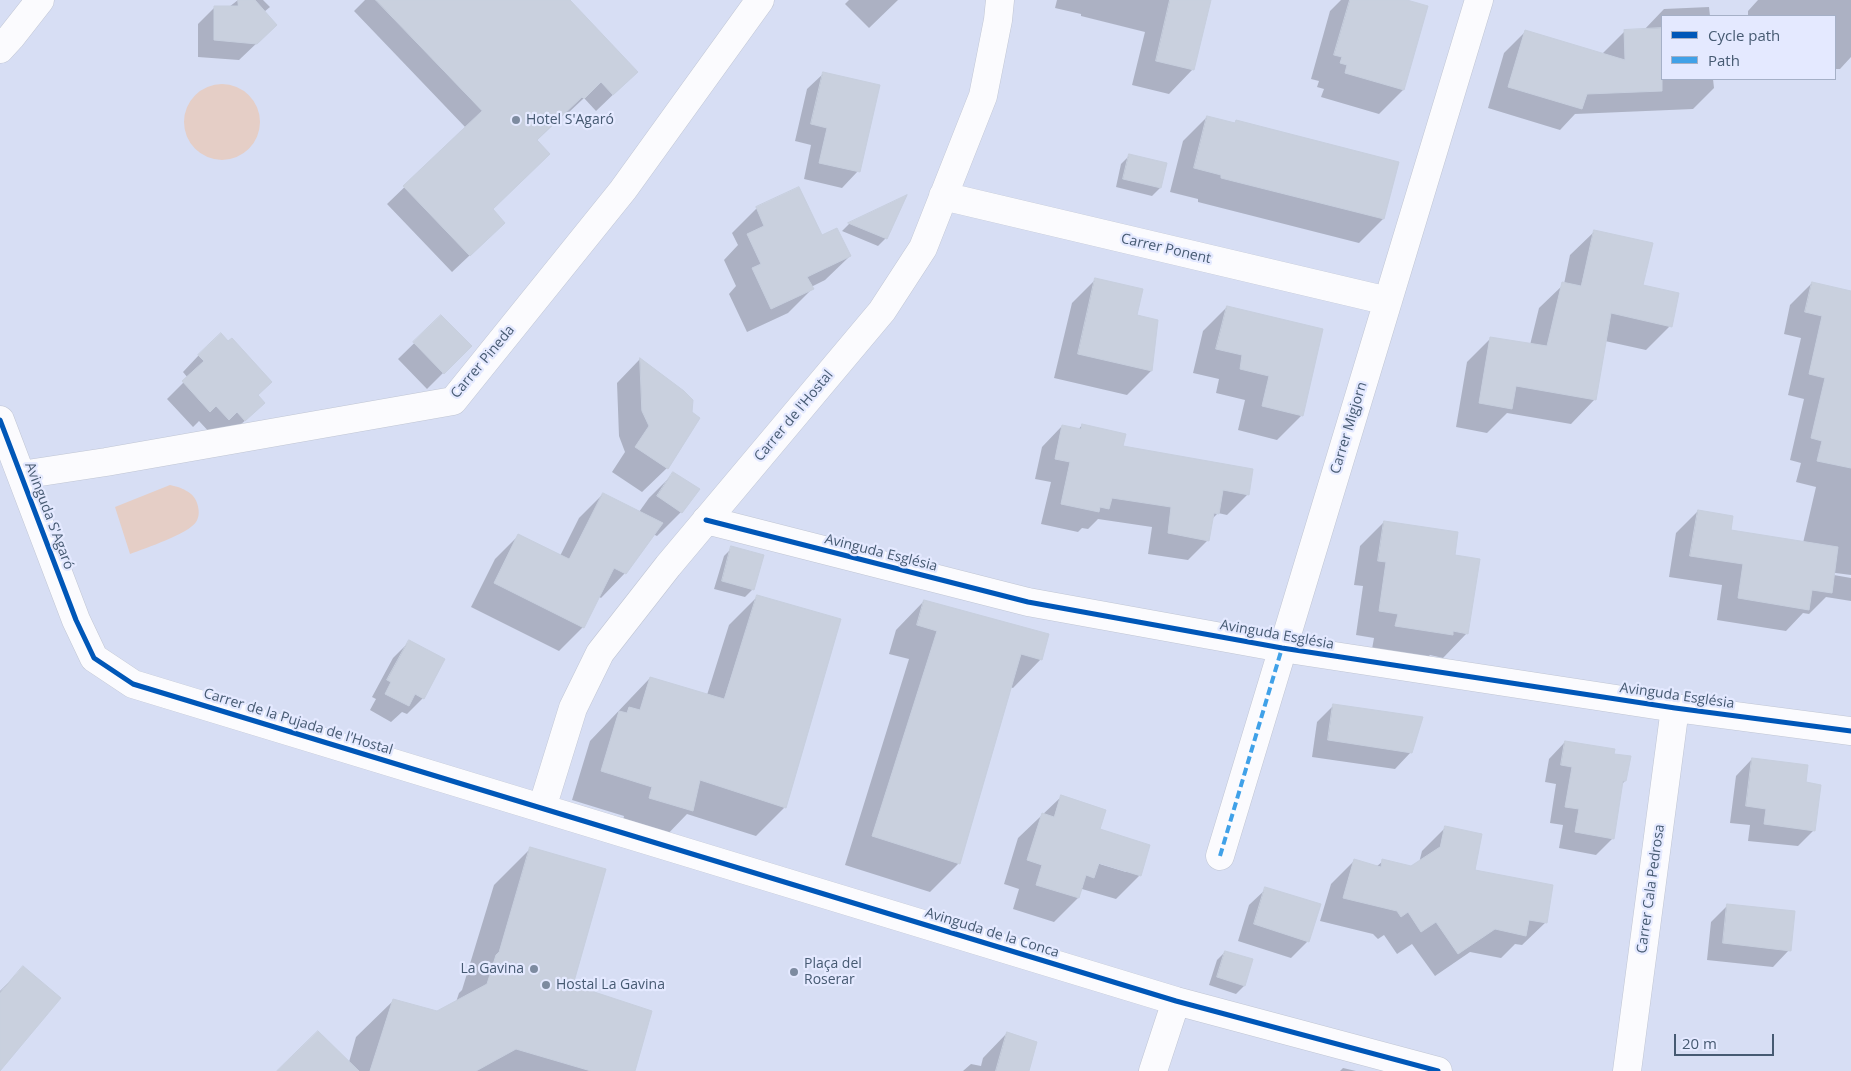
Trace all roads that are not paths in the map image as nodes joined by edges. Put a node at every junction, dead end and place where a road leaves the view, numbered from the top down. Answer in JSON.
{"nodes":[{"id":1,"x":40,"y":0,"type":"edge"},
{"id":2,"x":760,"y":0,"type":"edge"},
{"id":3,"x":1000,"y":0,"type":"edge"},
{"id":4,"x":1479,"y":0,"type":"edge"},
{"id":5,"x":0,"y":49,"type":"edge"},
{"id":6,"x":943,"y":196,"type":"junction"},
{"id":7,"x":1388,"y":301,"type":"junction"},
{"id":8,"x":0,"y":420,"type":"edge"},
{"id":9,"x":21,"y":475,"type":"junction"},
{"id":10,"x":706,"y":520,"type":"junction"},
{"id":11,"x":76,"y":620,"type":"joint"},
{"id":12,"x":1282,"y":648,"type":"junction"},
{"id":13,"x":1675,"y":708,"type":"junction"},
{"id":14,"x":1851,"y":731,"type":"edge"},
{"id":15,"x":542,"y":808,"type":"junction"},
{"id":16,"x":1220,"y":856,"type":"dead end"},
{"id":17,"x":1176,"y":1001,"type":"junction"},
{"id":18,"x":1153,"y":1071,"type":"edge"},
{"id":19,"x":1438,"y":1071,"type":"edge"},
{"id":20,"x":1626,"y":1071,"type":"edge"}],
"edges":[{"from":1,"to":5,"type":"street"},
{"from":2,"to":9,"type":"street","name":"Carrer Pineda"},
{"from":3,"to":6,"type":"street","name":"Carrer de l'Hostal"},
{"from":4,"to":7,"type":"street","name":"Carrer Migjorn"},
{"from":6,"to":7,"type":"street","name":"Carrer Ponent"},
{"from":6,"to":10,"type":"street","name":"Carrer de l'Hostal"},
{"from":7,"to":12,"type":"street","name":"Carrer Migjorn"},
{"from":8,"to":9,"type":"street","name":"Avinguda S'Agaró"},
{"from":9,"to":11,"type":"street","name":"Avinguda S'Agaró"},
{"from":10,"to":12,"type":"street","name":"Avinguda Església"},
{"from":10,"to":15,"type":"street","name":"Carrer de l'Hostal"},
{"from":11,"to":15,"type":"street","name":"Carrer de la Pujada de l'Hostal"},
{"from":12,"to":13,"type":"street","name":"Avinguda Església"},
{"from":12,"to":16,"type":"street","name":"Carrer Migjorn"},
{"from":13,"to":14,"type":"street","name":"Avinguda Església"},
{"from":13,"to":20,"type":"street","name":"Carrer Cala Pedrosa"},
{"from":15,"to":17,"type":"street","name":"Avinguda de la Conca"},
{"from":17,"to":18,"type":"street"},
{"from":17,"to":19,"type":"street","name":"Avinguda de la Conca"}]}
